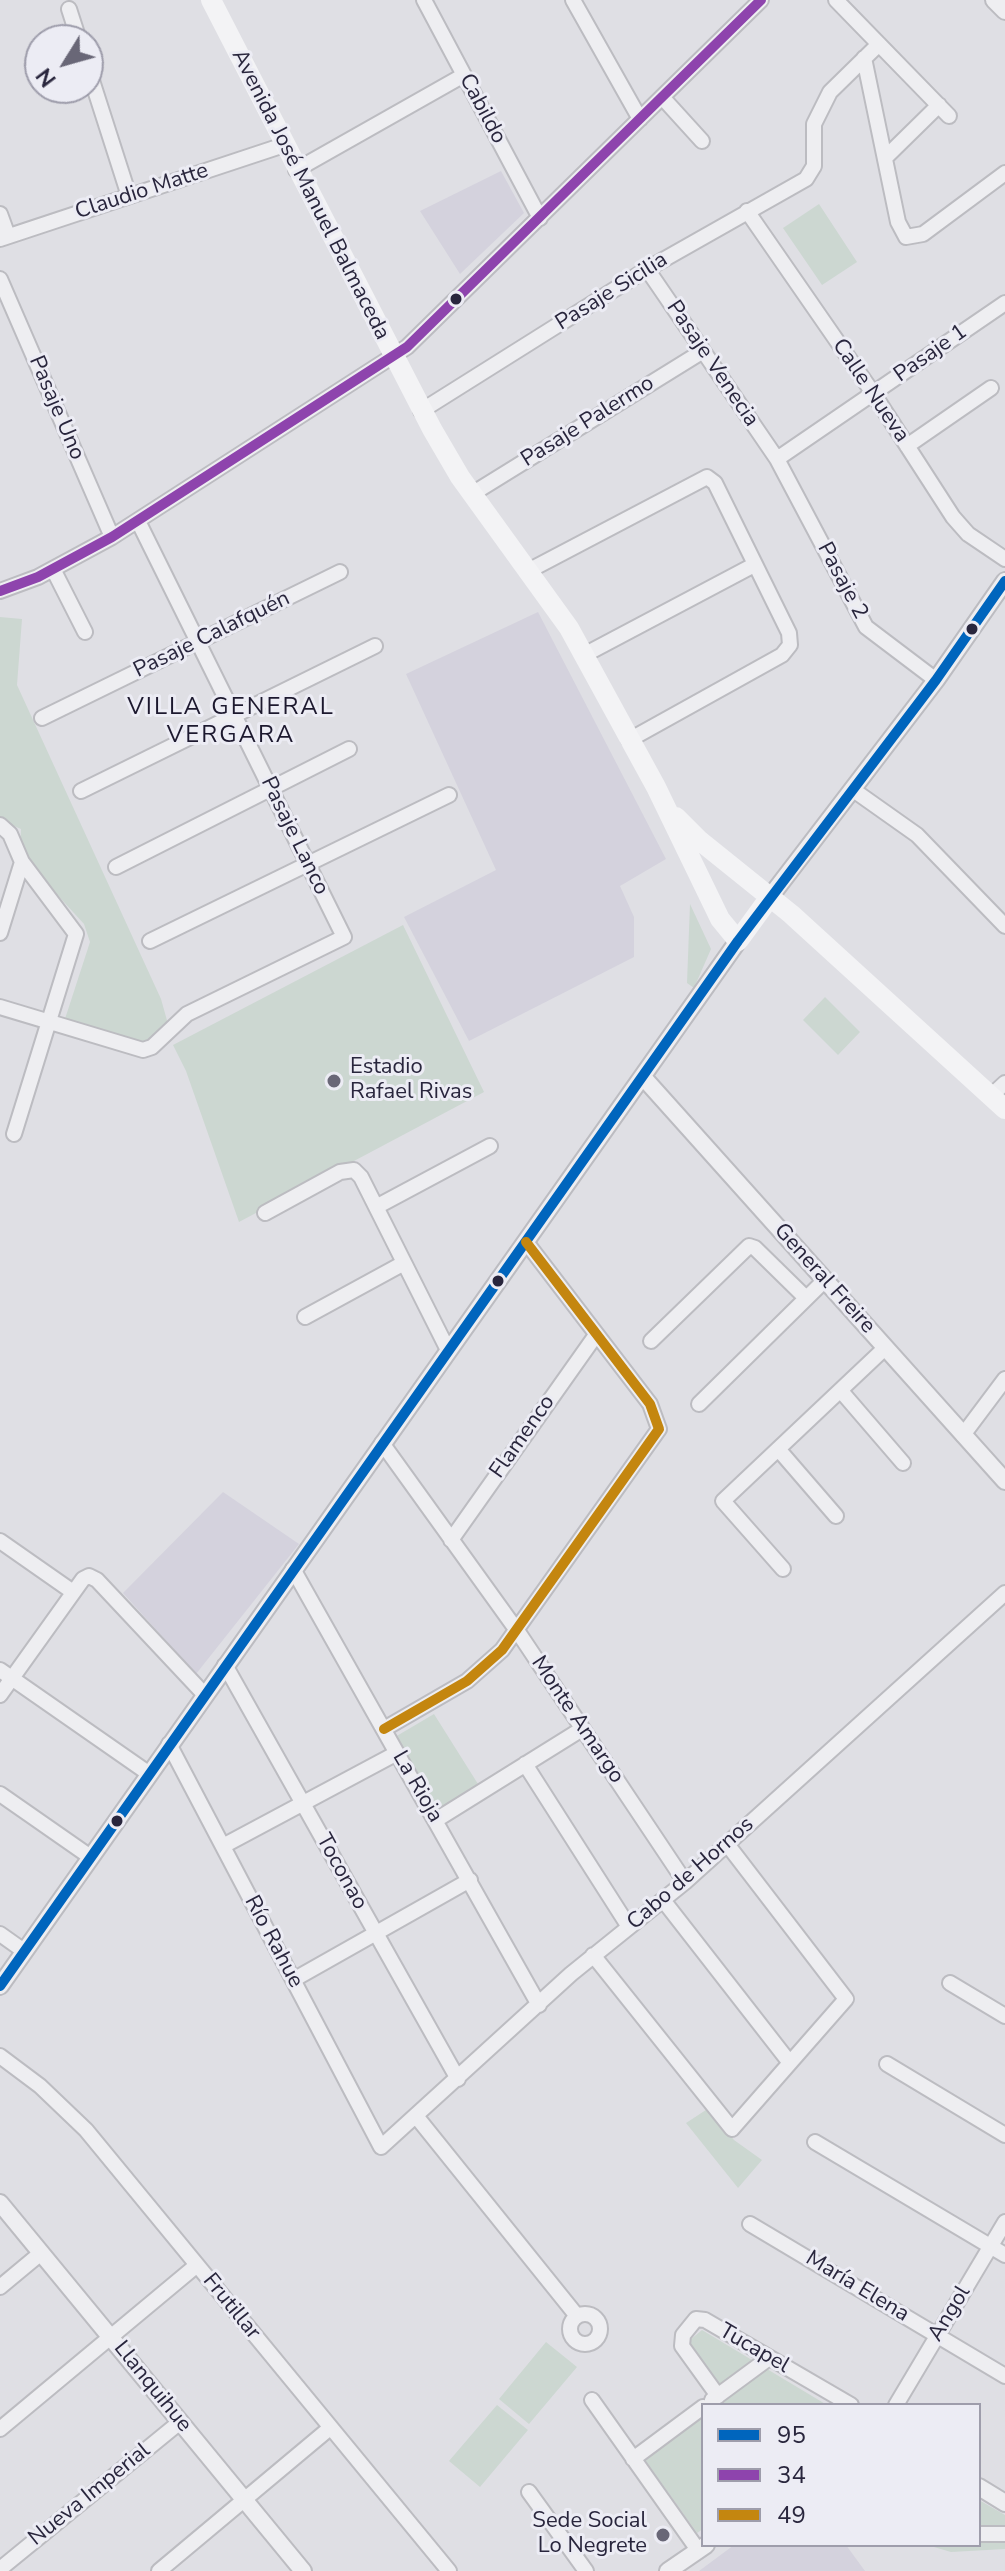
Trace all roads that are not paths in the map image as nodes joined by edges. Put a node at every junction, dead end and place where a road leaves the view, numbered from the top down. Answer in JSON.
{"nodes":[{"id":1,"x":211,"y":0,"type":"edge"},
{"id":2,"x":424,"y":0,"type":"edge"},
{"id":3,"x":573,"y":0,"type":"edge"},
{"id":4,"x":761,"y":0,"type":"edge"},
{"id":5,"x":836,"y":0,"type":"edge"},
{"id":6,"x":994,"y":0,"type":"edge"},
{"id":7,"x":69,"y":9,"type":"dead end"},
{"id":8,"x":1005,"y":11,"type":"edge"},
{"id":9,"x":74,"y":24,"type":"edge"},
{"id":10,"x":879,"y":44,"type":"junction"},
{"id":11,"x":864,"y":58,"type":"junction"},
{"id":12,"x":464,"y":75,"type":"junction"},
{"id":13,"x":662,"y":97,"type":"junction"},
{"id":14,"x":100,"y":104,"type":"edge"},
{"id":15,"x":640,"y":119,"type":"junction"},
{"id":16,"x":702,"y":141,"type":"dead end"},
{"id":17,"x":284,"y":145,"type":"junction"},
{"id":18,"x":885,"y":158,"type":"junction"},
{"id":19,"x":296,"y":170,"type":"junction"},
{"id":20,"x":1005,"y":173,"type":"edge"},
{"id":21,"x":129,"y":196,"type":"junction"},
{"id":22,"x":747,"y":211,"type":"junction"},
{"id":23,"x":0,"y":214,"type":"edge"},
{"id":24,"x":540,"y":218,"type":"junction"},
{"id":25,"x":4,"y":238,"type":"edge"},
{"id":26,"x":647,"y":269,"type":"junction"},
{"id":27,"x":0,"y":279,"type":"edge"},
{"id":28,"x":1005,"y":303,"type":"edge"},
{"id":29,"x":703,"y":351,"type":"junction"},
{"id":30,"x":392,"y":356,"type":"junction"},
{"id":31,"x":991,"y":388,"type":"dead end"},
{"id":32,"x":873,"y":393,"type":"junction"},
{"id":33,"x":421,"y":411,"type":"junction"},
{"id":34,"x":907,"y":446,"type":"junction"},
{"id":35,"x":777,"y":459,"type":"junction"},
{"id":36,"x":472,"y":494,"type":"junction"},
{"id":37,"x":138,"y":521,"type":"junction"},
{"id":38,"x":112,"y":537,"type":"junction"},
{"id":39,"x":1005,"y":559,"type":"edge"},
{"id":40,"x":754,"y":565,"type":"junction"},
{"id":41,"x":53,"y":569,"type":"junction"},
{"id":42,"x":530,"y":570,"type":"junction"},
{"id":43,"x":340,"y":572,"type":"dead end"},
{"id":44,"x":0,"y":591,"type":"edge"},
{"id":45,"x":1003,"y":591,"type":"edge"},
{"id":46,"x":85,"y":632,"type":"dead end"},
{"id":47,"x":198,"y":642,"type":"junction"},
{"id":48,"x":375,"y":646,"type":"dead end"},
{"id":49,"x":584,"y":655,"type":"junction"},
{"id":50,"x":936,"y":680,"type":"junction"},
{"id":51,"x":234,"y":715,"type":"junction"},
{"id":52,"x":42,"y":718,"type":"dead end"},
{"id":53,"x":629,"y":740,"type":"junction"},
{"id":54,"x":349,"y":749,"type":"dead end"},
{"id":55,"x":270,"y":789,"type":"junction"},
{"id":56,"x":852,"y":789,"type":"junction"},
{"id":57,"x":81,"y":791,"type":"dead end"},
{"id":58,"x":449,"y":795,"type":"dead end"},
{"id":59,"x":661,"y":797,"type":"junction"},
{"id":60,"x":0,"y":825,"type":"edge"},
{"id":61,"x":22,"y":862,"type":"junction"},
{"id":62,"x":308,"y":864,"type":"junction"},
{"id":63,"x":116,"y":867,"type":"dead end"},
{"id":64,"x":770,"y":897,"type":"junction"},
{"id":65,"x":1005,"y":926,"type":"edge"},
{"id":66,"x":0,"y":933,"type":"edge"},
{"id":67,"x":150,"y":941,"type":"dead end"},
{"id":68,"x":738,"y":941,"type":"junction"},
{"id":69,"x":0,"y":1007,"type":"edge"},
{"id":70,"x":50,"y":1024,"type":"junction"},
{"id":71,"x":643,"y":1077,"type":"junction"},
{"id":72,"x":1000,"y":1096,"type":"edge"},
{"id":73,"x":14,"y":1134,"type":"dead end"},
{"id":74,"x":490,"y":1146,"type":"dead end"},
{"id":75,"x":376,"y":1207,"type":"junction"},
{"id":76,"x":265,"y":1213,"type":"dead end"},
{"id":77,"x":526,"y":1242,"type":"junction"},
{"id":78,"x":404,"y":1263,"type":"junction"},
{"id":79,"x":825,"y":1280,"type":"junction"},
{"id":80,"x":806,"y":1298,"type":"junction"},
{"id":81,"x":305,"y":1317,"type":"dead end"},
{"id":82,"x":596,"y":1335,"type":"junction"},
{"id":83,"x":651,"y":1341,"type":"dead end"},
{"id":84,"x":885,"y":1348,"type":"junction"},
{"id":85,"x":448,"y":1350,"type":"junction"},
{"id":86,"x":1005,"y":1379,"type":"edge"},
{"id":87,"x":841,"y":1391,"type":"junction"},
{"id":88,"x":699,"y":1404,"type":"dead end"},
{"id":89,"x":963,"y":1435,"type":"junction"},
{"id":90,"x":382,"y":1443,"type":"junction"},
{"id":91,"x":779,"y":1450,"type":"junction"},
{"id":92,"x":903,"y":1463,"type":"dead end"},
{"id":93,"x":1005,"y":1481,"type":"edge"},
{"id":94,"x":836,"y":1516,"type":"dead end"},
{"id":95,"x":451,"y":1540,"type":"junction"},
{"id":96,"x":0,"y":1541,"type":"edge"},
{"id":97,"x":293,"y":1569,"type":"junction"},
{"id":98,"x":783,"y":1569,"type":"dead end"},
{"id":99,"x":73,"y":1592,"type":"junction"},
{"id":100,"x":1005,"y":1593,"type":"edge"},
{"id":101,"x":518,"y":1632,"type":"junction"},
{"id":102,"x":225,"y":1665,"type":"junction"},
{"id":103,"x":6,"y":1674,"type":"edge"},
{"id":104,"x":204,"y":1694,"type":"junction"},
{"id":105,"x":0,"y":1695,"type":"edge"},
{"id":106,"x":384,"y":1729,"type":"junction"},
{"id":107,"x":582,"y":1729,"type":"junction"},
{"id":108,"x":169,"y":1744,"type":"junction"},
{"id":109,"x":397,"y":1753,"type":"junction"},
{"id":110,"x":525,"y":1764,"type":"junction"},
{"id":111,"x":148,"y":1773,"type":"junction"},
{"id":112,"x":0,"y":1794,"type":"edge"},
{"id":113,"x":302,"y":1803,"type":"junction"},
{"id":114,"x":436,"y":1820,"type":"junction"},
{"id":115,"x":727,"y":1844,"type":"junction"},
{"id":116,"x":223,"y":1846,"type":"junction"},
{"id":117,"x":89,"y":1856,"type":"junction"},
{"id":118,"x":470,"y":1880,"type":"junction"},
{"id":119,"x":685,"y":1882,"type":"junction"},
{"id":120,"x":663,"y":1900,"type":"junction"},
{"id":121,"x":629,"y":1927,"type":"junction"},
{"id":122,"x":0,"y":1934,"type":"edge"},
{"id":123,"x":376,"y":1934,"type":"junction"},
{"id":124,"x":24,"y":1951,"type":"junction"},
{"id":125,"x":593,"y":1955,"type":"junction"},
{"id":126,"x":293,"y":1980,"type":"junction"},
{"id":127,"x":950,"y":1983,"type":"dead end"},
{"id":128,"x":0,"y":1986,"type":"edge"},
{"id":129,"x":539,"y":2005,"type":"junction"},
{"id":130,"x":1005,"y":2016,"type":"edge"},
{"id":131,"x":0,"y":2056,"type":"edge"},
{"id":132,"x":790,"y":2063,"type":"junction"},
{"id":133,"x":887,"y":2064,"type":"dead end"},
{"id":134,"x":458,"y":2079,"type":"junction"},
{"id":135,"x":416,"y":2116,"type":"junction"},
{"id":136,"x":1005,"y":2135,"type":"edge"},
{"id":137,"x":375,"y":2140,"type":"joint"},
{"id":138,"x":815,"y":2142,"type":"dead end"},
{"id":139,"x":0,"y":2203,"type":"edge"},
{"id":140,"x":1005,"y":2222,"type":"edge"},
{"id":141,"x":750,"y":2224,"type":"dead end"},
{"id":142,"x":990,"y":2247,"type":"junction"},
{"id":143,"x":41,"y":2253,"type":"junction"},
{"id":144,"x":1005,"y":2255,"type":"edge"},
{"id":145,"x":197,"y":2265,"type":"junction"},
{"id":146,"x":0,"y":2287,"type":"edge"},
{"id":147,"x":577,"y":2316,"type":"dead end"},
{"id":148,"x":937,"y":2335,"type":"junction"},
{"id":149,"x":110,"y":2337,"type":"junction"},
{"id":150,"x":769,"y":2358,"type":"junction"},
{"id":151,"x":1005,"y":2376,"type":"edge"},
{"id":152,"x":592,"y":2400,"type":"dead end"},
{"id":153,"x":709,"y":2403,"type":"edge"},
{"id":154,"x":848,"y":2403,"type":"edge"},
{"id":155,"x":897,"y":2403,"type":"edge"},
{"id":156,"x":701,"y":2409,"type":"edge"},
{"id":157,"x":180,"y":2422,"type":"junction"},
{"id":158,"x":330,"y":2428,"type":"junction"},
{"id":159,"x":0,"y":2429,"type":"edge"},
{"id":160,"x":633,"y":2459,"type":"junction"},
{"id":161,"x":981,"y":2488,"type":"edge"},
{"id":162,"x":529,"y":2492,"type":"dead end"},
{"id":163,"x":244,"y":2500,"type":"junction"},
{"id":164,"x":1005,"y":2503,"type":"edge"},
{"id":165,"x":981,"y":2534,"type":"edge"},
{"id":166,"x":1005,"y":2534,"type":"edge"},
{"id":167,"x":701,"y":2547,"type":"edge"},
{"id":168,"x":702,"y":2548,"type":"edge"},
{"id":169,"x":0,"y":2569,"type":"edge"},
{"id":170,"x":159,"y":2571,"type":"edge"},
{"id":171,"x":303,"y":2571,"type":"edge"},
{"id":172,"x":449,"y":2571,"type":"edge"},
{"id":173,"x":586,"y":2571,"type":"edge"},
{"id":174,"x":668,"y":2571,"type":"edge"}],
"edges":[{"from":1,"to":17,"type":"main road","name":"Avenida José Manuel Balmaceda"},
{"from":2,"to":12,"type":"street","name":"Cabildo"},
{"from":3,"to":15,"type":"street"},
{"from":4,"to":13,"type":"street"},
{"from":5,"to":10,"type":"street"},
{"from":6,"to":8,"type":"street"},
{"from":7,"to":9,"type":"street"},
{"from":10,"to":11,"type":"street"},
{"from":10,"to":18,"type":"street"},
{"from":11,"to":18,"type":"street"},
{"from":11,"to":22,"type":"street","name":"Pasaje Sicilia"},
{"from":12,"to":19,"type":"street"},
{"from":12,"to":24,"type":"street","name":"Cabildo"},
{"from":13,"to":15,"type":"street"},
{"from":13,"to":16,"type":"street"},
{"from":14,"to":21,"type":"street"},
{"from":15,"to":24,"type":"street"},
{"from":17,"to":19,"type":"main road","name":"Avenida José Manuel Balmaceda"},
{"from":17,"to":21,"type":"street","name":"Claudio Matte"},
{"from":18,"to":20,"type":"street"},
{"from":19,"to":30,"type":"main road","name":"Avenida José Manuel Balmaceda"},
{"from":21,"to":25,"type":"street","name":"Claudio Matte"},
{"from":22,"to":26,"type":"street","name":"Pasaje Sicilia"},
{"from":22,"to":32,"type":"street","name":"Calle Nueva"},
{"from":23,"to":25,"type":"street"},
{"from":24,"to":30,"type":"street"},
{"from":26,"to":29,"type":"street","name":"Pasaje Venecia"},
{"from":26,"to":33,"type":"street","name":"Pasaje Sicilia"},
{"from":27,"to":38,"type":"street","name":"Pasaje Uno"},
{"from":28,"to":32,"type":"street","name":"Pasaje 1"},
{"from":29,"to":35,"type":"street","name":"Pasaje Venecia"},
{"from":29,"to":36,"type":"street","name":"Pasaje Palermo"},
{"from":30,"to":33,"type":"main road","name":"Avenida José Manuel Balmaceda"},
{"from":30,"to":37,"type":"street"},
{"from":31,"to":34,"type":"street"},
{"from":32,"to":34,"type":"street","name":"Calle Nueva"},
{"from":32,"to":35,"type":"street","name":"Pasaje 1"},
{"from":33,"to":36,"type":"main road","name":"Avenida José Manuel Balmaceda"},
{"from":34,"to":39,"type":"street","name":"Calle Nueva"},
{"from":35,"to":50,"type":"street","name":"Pasaje 2"},
{"from":36,"to":42,"type":"main road","name":"Avenida José Manuel Balmaceda"},
{"from":37,"to":38,"type":"street"},
{"from":37,"to":47,"type":"street","name":"Pasaje Lanco"},
{"from":38,"to":41,"type":"street"},
{"from":40,"to":42,"type":"street"},
{"from":40,"to":49,"type":"street"},
{"from":40,"to":53,"type":"street"},
{"from":41,"to":44,"type":"street"},
{"from":41,"to":46,"type":"street"},
{"from":42,"to":49,"type":"main road","name":"Avenida José Manuel Balmaceda"},
{"from":43,"to":47,"type":"street","name":"Pasaje Calafquén"},
{"from":45,"to":50,"type":"street"},
{"from":47,"to":51,"type":"street","name":"Pasaje Lanco"},
{"from":47,"to":52,"type":"street","name":"Pasaje Calafquén"},
{"from":48,"to":51,"type":"street"},
{"from":49,"to":53,"type":"main road","name":"Avenida José Manuel Balmaceda"},
{"from":50,"to":56,"type":"street"},
{"from":51,"to":55,"type":"street","name":"Pasaje Lanco"},
{"from":51,"to":57,"type":"street"},
{"from":53,"to":59,"type":"main road","name":"Avenida José Manuel Balmaceda"},
{"from":54,"to":55,"type":"street"},
{"from":55,"to":62,"type":"street","name":"Pasaje Lanco"},
{"from":55,"to":63,"type":"street"},
{"from":56,"to":64,"type":"street"},
{"from":56,"to":65,"type":"street"},
{"from":58,"to":62,"type":"street"},
{"from":59,"to":64,"type":"main road","name":"Avenida José Manuel Balmaceda"},
{"from":59,"to":68,"type":"main road","name":"Avenida José Manuel Balmaceda"},
{"from":60,"to":61,"type":"street"},
{"from":61,"to":66,"type":"street"},
{"from":61,"to":70,"type":"street"},
{"from":62,"to":67,"type":"street"},
{"from":62,"to":70,"type":"street","name":"Pasaje Lanco"},
{"from":64,"to":68,"type":"main road"},
{"from":64,"to":72,"type":"main road","name":"Avenida José Manuel Balmaceda"},
{"from":68,"to":71,"type":"street"},
{"from":69,"to":70,"type":"street"},
{"from":70,"to":73,"type":"street"},
{"from":71,"to":77,"type":"street"},
{"from":71,"to":79,"type":"street","name":"General Freire"},
{"from":74,"to":75,"type":"street"},
{"from":75,"to":76,"type":"street"},
{"from":75,"to":78,"type":"street"},
{"from":77,"to":82,"type":"street"},
{"from":77,"to":85,"type":"street"},
{"from":78,"to":81,"type":"street"},
{"from":78,"to":85,"type":"street"},
{"from":79,"to":80,"type":"street"},
{"from":79,"to":84,"type":"street","name":"General Freire"},
{"from":80,"to":83,"type":"street"},
{"from":80,"to":88,"type":"street"},
{"from":82,"to":95,"type":"street","name":"Flamenco"},
{"from":82,"to":101,"type":"street"},
{"from":84,"to":87,"type":"street"},
{"from":84,"to":89,"type":"street","name":"General Freire"},
{"from":85,"to":90,"type":"street"},
{"from":86,"to":89,"type":"street"},
{"from":87,"to":91,"type":"street"},
{"from":87,"to":92,"type":"street"},
{"from":89,"to":93,"type":"street","name":"General Freire"},
{"from":90,"to":95,"type":"street","name":"Monte Amargo"},
{"from":90,"to":97,"type":"street"},
{"from":91,"to":94,"type":"street"},
{"from":91,"to":98,"type":"street"},
{"from":95,"to":101,"type":"street","name":"Monte Amargo"},
{"from":96,"to":99,"type":"street"},
{"from":97,"to":102,"type":"street"},
{"from":97,"to":106,"type":"street","name":"La Rioja"},
{"from":99,"to":103,"type":"street"},
{"from":99,"to":104,"type":"street"},
{"from":100,"to":115,"type":"street","name":"Cabo de Hornos"},
{"from":101,"to":106,"type":"street"},
{"from":101,"to":107,"type":"street","name":"Monte Amargo"},
{"from":102,"to":104,"type":"street"},
{"from":102,"to":113,"type":"street","name":"Toconao"},
{"from":103,"to":105,"type":"street"},
{"from":103,"to":111,"type":"street"},
{"from":104,"to":108,"type":"street"},
{"from":106,"to":109,"type":"street","name":"La Rioja"},
{"from":107,"to":110,"type":"street"},
{"from":107,"to":119,"type":"street","name":"Monte Amargo"},
{"from":108,"to":111,"type":"street"},
{"from":108,"to":116,"type":"street","name":"Río Rahue"},
{"from":109,"to":113,"type":"street"},
{"from":109,"to":114,"type":"street","name":"La Rioja"},
{"from":110,"to":114,"type":"street"},
{"from":110,"to":121,"type":"street"},
{"from":111,"to":117,"type":"street"},
{"from":112,"to":117,"type":"street"},
{"from":113,"to":116,"type":"street"},
{"from":113,"to":123,"type":"street","name":"Toconao"},
{"from":114,"to":118,"type":"street","name":"La Rioja"},
{"from":115,"to":119,"type":"street","name":"Cabo de Hornos"},
{"from":115,"to":132,"type":"street"},
{"from":116,"to":126,"type":"street","name":"Río Rahue"},
{"from":117,"to":124,"type":"street"},
{"from":118,"to":123,"type":"street"},
{"from":118,"to":129,"type":"street","name":"La Rioja"},
{"from":119,"to":120,"type":"street","name":"Cabo de Hornos"},
{"from":120,"to":121,"type":"street","name":"Cabo de Hornos"},
{"from":120,"to":132,"type":"street"},
{"from":121,"to":125,"type":"street","name":"Cabo de Hornos"},
{"from":122,"to":124,"type":"street"},
{"from":123,"to":126,"type":"street"},
{"from":123,"to":134,"type":"street","name":"Toconao"},
{"from":124,"to":128,"type":"street"},
{"from":125,"to":129,"type":"street","name":"Cabo de Hornos"},
{"from":125,"to":132,"type":"street"},
{"from":126,"to":137,"type":"street","name":"Río Rahue"},
{"from":127,"to":130,"type":"street"},
{"from":129,"to":134,"type":"street","name":"Cabo de Hornos"},
{"from":131,"to":145,"type":"street","name":"Frutillar"},
{"from":133,"to":136,"type":"street"},
{"from":134,"to":135,"type":"street","name":"Cabo de Hornos"},
{"from":135,"to":137,"type":"street","name":"Cabo de Hornos"},
{"from":135,"to":147,"type":"street"},
{"from":138,"to":142,"type":"street"},
{"from":139,"to":143,"type":"street","name":"Llanquihue"},
{"from":140,"to":142,"type":"street","name":"Angol"},
{"from":141,"to":148,"type":"street","name":"María Elena"},
{"from":142,"to":144,"type":"street"},
{"from":142,"to":148,"type":"street","name":"Angol"},
{"from":143,"to":146,"type":"street"},
{"from":143,"to":149,"type":"street","name":"Llanquihue"},
{"from":145,"to":149,"type":"street"},
{"from":145,"to":158,"type":"street","name":"Frutillar"},
{"from":148,"to":151,"type":"street","name":"María Elena"},
{"from":148,"to":155,"type":"street","name":"Angol"},
{"from":149,"to":157,"type":"street","name":"Llanquihue"},
{"from":149,"to":159,"type":"street"},
{"from":150,"to":153,"type":"street"},
{"from":150,"to":153,"type":"street","name":"Tucapel"},
{"from":150,"to":154,"type":"street","name":"Tucapel"},
{"from":152,"to":160,"type":"street"},
{"from":156,"to":160,"type":"street"},
{"from":157,"to":163,"type":"street","name":"Llanquihue"},
{"from":157,"to":169,"type":"street","name":"Nueva Imperial"},
{"from":158,"to":163,"type":"street"},
{"from":158,"to":172,"type":"street","name":"Frutillar"},
{"from":160,"to":167,"type":"street"},
{"from":161,"to":164,"type":"street"},
{"from":162,"to":173,"type":"street"},
{"from":163,"to":170,"type":"street"},
{"from":163,"to":171,"type":"street","name":"Llanquihue"},
{"from":165,"to":166,"type":"street"},
{"from":168,"to":174,"type":"street"}]}
